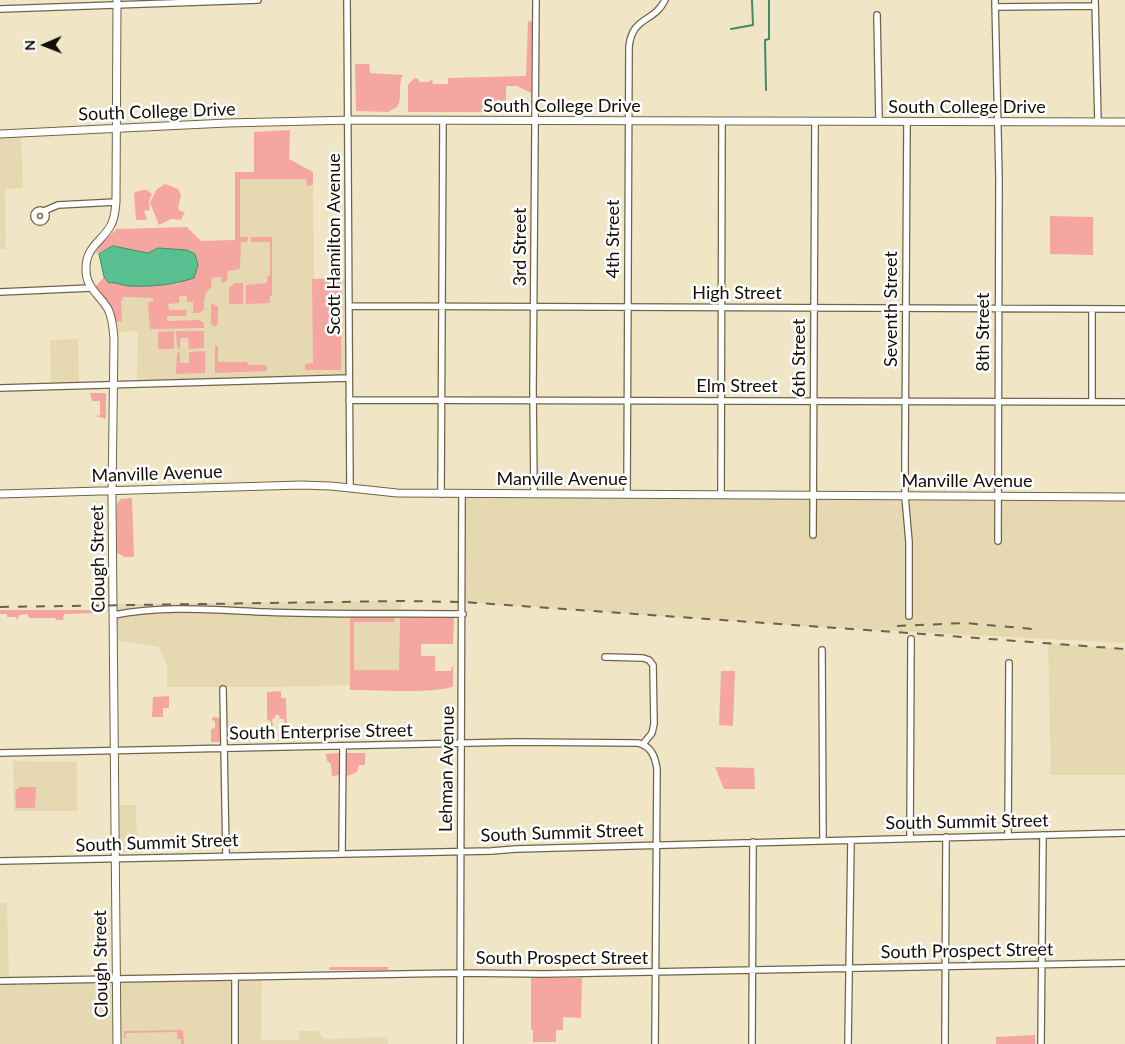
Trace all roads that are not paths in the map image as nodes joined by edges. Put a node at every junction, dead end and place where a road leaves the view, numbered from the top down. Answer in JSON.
{"nodes":[{"id":1,"x":258,"y":0,"type":"edge"},
{"id":2,"x":347,"y":0,"type":"edge"},
{"id":3,"x":536,"y":0,"type":"edge"},
{"id":4,"x":665,"y":0,"type":"edge"},
{"id":5,"x":117,"y":3,"type":"edge"},
{"id":6,"x":995,"y":3,"type":"edge"},
{"id":7,"x":1095,"y":3,"type":"edge"},
{"id":8,"x":0,"y":9,"type":"edge"},
{"id":9,"x":877,"y":15,"type":"dead end"},
{"id":10,"x":348,"y":120,"type":"junction"},
{"id":11,"x":443,"y":120,"type":"junction"},
{"id":12,"x":536,"y":121,"type":"junction"},
{"id":13,"x":628,"y":121,"type":"junction"},
{"id":14,"x":722,"y":121,"type":"junction"},
{"id":15,"x":815,"y":122,"type":"junction"},
{"id":16,"x":879,"y":122,"type":"junction"},
{"id":17,"x":907,"y":122,"type":"junction"},
{"id":18,"x":997,"y":122,"type":"junction"},
{"id":19,"x":1098,"y":122,"type":"junction"},
{"id":20,"x":1125,"y":122,"type":"edge"},
{"id":21,"x":117,"y":128,"type":"junction"},
{"id":22,"x":0,"y":134,"type":"edge"},
{"id":23,"x":116,"y":202,"type":"junction"},
{"id":24,"x":44,"y":212,"type":"dead end"},
{"id":25,"x":91,"y":288,"type":"junction"},
{"id":26,"x":0,"y":292,"type":"edge"},
{"id":27,"x":349,"y":306,"type":"junction"},
{"id":28,"x":442,"y":307,"type":"junction"},
{"id":29,"x":534,"y":307,"type":"junction"},
{"id":30,"x":628,"y":307,"type":"junction"},
{"id":31,"x":721,"y":308,"type":"junction"},
{"id":32,"x":814,"y":308,"type":"junction"},
{"id":33,"x":906,"y":308,"type":"junction"},
{"id":34,"x":998,"y":309,"type":"junction"},
{"id":35,"x":1092,"y":309,"type":"junction"},
{"id":36,"x":1125,"y":309,"type":"edge"},
{"id":37,"x":349,"y":378,"type":"junction"},
{"id":38,"x":114,"y":385,"type":"junction"},
{"id":39,"x":0,"y":388,"type":"edge"},
{"id":40,"x":349,"y":400,"type":"junction"},
{"id":41,"x":442,"y":400,"type":"junction"},
{"id":42,"x":534,"y":400,"type":"junction"},
{"id":43,"x":627,"y":400,"type":"junction"},
{"id":44,"x":721,"y":401,"type":"junction"},
{"id":45,"x":814,"y":401,"type":"junction"},
{"id":46,"x":906,"y":401,"type":"junction"},
{"id":47,"x":998,"y":402,"type":"junction"},
{"id":48,"x":1092,"y":402,"type":"junction"},
{"id":49,"x":1125,"y":402,"type":"edge"},
{"id":50,"x":350,"y":488,"type":"junction"},
{"id":51,"x":112,"y":491,"type":"junction"},
{"id":52,"x":0,"y":494,"type":"edge"},
{"id":53,"x":441,"y":494,"type":"junction"},
{"id":54,"x":462,"y":494,"type":"junction"},
{"id":55,"x":534,"y":494,"type":"junction"},
{"id":56,"x":627,"y":494,"type":"junction"},
{"id":57,"x":722,"y":494,"type":"junction"},
{"id":58,"x":814,"y":495,"type":"junction"},
{"id":59,"x":905,"y":496,"type":"junction"},
{"id":60,"x":998,"y":496,"type":"junction"},
{"id":61,"x":1125,"y":497,"type":"edge"},
{"id":62,"x":813,"y":535,"type":"dead end"},
{"id":63,"x":998,"y":541,"type":"dead end"},
{"id":64,"x":463,"y":614,"type":"junction"},
{"id":65,"x":114,"y":615,"type":"junction"},
{"id":66,"x":909,"y":616,"type":"dead end"},
{"id":67,"x":911,"y":639,"type":"dead end"},
{"id":68,"x":822,"y":650,"type":"dead end"},
{"id":69,"x":605,"y":657,"type":"dead end"},
{"id":70,"x":1009,"y":663,"type":"dead end"},
{"id":71,"x":223,"y":689,"type":"dead end"},
{"id":72,"x":462,"y":743,"type":"junction"},
{"id":73,"x":643,"y":744,"type":"junction"},
{"id":74,"x":343,"y":746,"type":"junction"},
{"id":75,"x":224,"y":749,"type":"junction"},
{"id":76,"x":114,"y":751,"type":"junction"},
{"id":77,"x":0,"y":753,"type":"edge"},
{"id":78,"x":1125,"y":833,"type":"edge"},
{"id":79,"x":1043,"y":835,"type":"junction"},
{"id":80,"x":1008,"y":836,"type":"junction"},
{"id":81,"x":946,"y":837,"type":"junction"},
{"id":82,"x":910,"y":838,"type":"junction"},
{"id":83,"x":823,"y":840,"type":"junction"},
{"id":84,"x":851,"y":840,"type":"junction"},
{"id":85,"x":753,"y":842,"type":"junction"},
{"id":86,"x":658,"y":845,"type":"junction"},
{"id":87,"x":461,"y":852,"type":"junction"},
{"id":88,"x":342,"y":854,"type":"junction"},
{"id":89,"x":226,"y":856,"type":"junction"},
{"id":90,"x":116,"y":860,"type":"junction"},
{"id":91,"x":0,"y":861,"type":"edge"},
{"id":92,"x":1125,"y":962,"type":"edge"},
{"id":93,"x":1042,"y":964,"type":"junction"},
{"id":94,"x":946,"y":966,"type":"junction"},
{"id":95,"x":849,"y":968,"type":"junction"},
{"id":96,"x":753,"y":970,"type":"junction"},
{"id":97,"x":656,"y":972,"type":"junction"},
{"id":98,"x":461,"y":973,"type":"junction"},
{"id":99,"x":235,"y":977,"type":"junction"},
{"id":100,"x":116,"y":979,"type":"junction"},
{"id":101,"x":0,"y":981,"type":"edge"},
{"id":102,"x":117,"y":1044,"type":"edge"},
{"id":103,"x":235,"y":1044,"type":"edge"},
{"id":104,"x":460,"y":1044,"type":"edge"},
{"id":105,"x":655,"y":1044,"type":"edge"},
{"id":106,"x":752,"y":1044,"type":"edge"},
{"id":107,"x":848,"y":1044,"type":"edge"},
{"id":108,"x":945,"y":1044,"type":"edge"},
{"id":109,"x":1041,"y":1044,"type":"edge"}],
"edges":[{"from":1,"to":5,"type":"street"},
{"from":2,"to":10,"type":"street","name":"Scott Hamilton Avenue"},
{"from":3,"to":12,"type":"street","name":"3rd Street"},
{"from":4,"to":13,"type":"street","name":"4th Street"},
{"from":5,"to":8,"type":"street"},
{"from":5,"to":21,"type":"street","name":"Clough Street"},
{"from":6,"to":7,"type":"street"},
{"from":6,"to":18,"type":"street","name":"8th Street"},
{"from":7,"to":19,"type":"street"},
{"from":9,"to":16,"type":"street"},
{"from":10,"to":11,"type":"street","name":"South College Drive"},
{"from":10,"to":21,"type":"street","name":"South College Drive"},
{"from":10,"to":27,"type":"street","name":"Scott Hamilton Avenue"},
{"from":11,"to":12,"type":"street","name":"South College Drive"},
{"from":11,"to":28,"type":"street"},
{"from":12,"to":13,"type":"street","name":"South College Drive"},
{"from":12,"to":29,"type":"street","name":"3rd Street"},
{"from":13,"to":14,"type":"street","name":"South College Drive"},
{"from":13,"to":30,"type":"street","name":"4th Street"},
{"from":14,"to":15,"type":"street","name":"South College Drive"},
{"from":14,"to":31,"type":"street"},
{"from":15,"to":16,"type":"street","name":"South College Drive"},
{"from":15,"to":32,"type":"street","name":"6th Street"},
{"from":16,"to":17,"type":"street","name":"South College Drive"},
{"from":17,"to":18,"type":"street","name":"South College Drive"},
{"from":17,"to":33,"type":"street","name":"Seventh Street"},
{"from":18,"to":19,"type":"street","name":"South College Drive"},
{"from":18,"to":34,"type":"street","name":"8th Street"},
{"from":19,"to":20,"type":"street","name":"South College Drive"},
{"from":21,"to":22,"type":"street","name":"South College Drive"},
{"from":21,"to":23,"type":"street","name":"Clough Street"},
{"from":23,"to":24,"type":"street"},
{"from":23,"to":25,"type":"street","name":"Clough Street"},
{"from":25,"to":26,"type":"street"},
{"from":25,"to":38,"type":"street","name":"Clough Street"},
{"from":27,"to":28,"type":"street","name":"High Street"},
{"from":27,"to":37,"type":"street","name":"Scott Hamilton Avenue"},
{"from":28,"to":29,"type":"street","name":"High Street"},
{"from":28,"to":41,"type":"street"},
{"from":29,"to":30,"type":"street","name":"High Street"},
{"from":29,"to":42,"type":"street","name":"3rd Street"},
{"from":30,"to":31,"type":"street","name":"High Street"},
{"from":30,"to":43,"type":"street","name":"4th Street"},
{"from":31,"to":32,"type":"street","name":"High Street"},
{"from":31,"to":44,"type":"street"},
{"from":32,"to":33,"type":"street","name":"High Street"},
{"from":32,"to":45,"type":"street","name":"6th Street"},
{"from":33,"to":34,"type":"street","name":"High Street"},
{"from":33,"to":46,"type":"street","name":"Seventh Street"},
{"from":34,"to":35,"type":"street","name":"High Street"},
{"from":34,"to":47,"type":"street","name":"8th Street"},
{"from":35,"to":36,"type":"street","name":"High Street"},
{"from":35,"to":48,"type":"street"},
{"from":37,"to":38,"type":"street"},
{"from":37,"to":40,"type":"street","name":"Scott Hamilton Avenue"},
{"from":38,"to":39,"type":"street"},
{"from":38,"to":51,"type":"street","name":"Clough Street"},
{"from":40,"to":41,"type":"street","name":"Elm Street"},
{"from":40,"to":50,"type":"street","name":"Scott Hamilton Avenue"},
{"from":41,"to":42,"type":"street","name":"Elm Street"},
{"from":41,"to":53,"type":"street"},
{"from":42,"to":43,"type":"street","name":"Elm Street"},
{"from":42,"to":55,"type":"street","name":"3rd Street"},
{"from":43,"to":44,"type":"street","name":"Elm Street"},
{"from":43,"to":56,"type":"street","name":"4th Street"},
{"from":44,"to":45,"type":"street","name":"Elm Street"},
{"from":44,"to":57,"type":"street"},
{"from":45,"to":46,"type":"street","name":"Elm Street"},
{"from":45,"to":58,"type":"street","name":"6th Street"},
{"from":46,"to":47,"type":"street","name":"Elm Street"},
{"from":46,"to":59,"type":"street","name":"Seventh Street"},
{"from":47,"to":48,"type":"street","name":"Elm Street"},
{"from":47,"to":60,"type":"street","name":"8th Street"},
{"from":48,"to":49,"type":"street","name":"Elm Street"},
{"from":50,"to":51,"type":"street","name":"Manville Avenue"},
{"from":50,"to":53,"type":"street","name":"Manville Avenue"},
{"from":51,"to":52,"type":"street","name":"Manville Avenue"},
{"from":51,"to":65,"type":"street","name":"Clough Street"},
{"from":53,"to":54,"type":"street","name":"Manville Avenue"},
{"from":54,"to":55,"type":"street","name":"Manville Avenue"},
{"from":54,"to":64,"type":"street","name":"Lehman Avenue"},
{"from":55,"to":56,"type":"street","name":"Manville Avenue"},
{"from":56,"to":57,"type":"street","name":"Manville Avenue"},
{"from":57,"to":58,"type":"street","name":"Manville Avenue"},
{"from":58,"to":59,"type":"street","name":"Manville Avenue"},
{"from":58,"to":62,"type":"street","name":"6th Street"},
{"from":59,"to":60,"type":"street","name":"Manville Avenue"},
{"from":59,"to":66,"type":"street","name":"Seventh Street"},
{"from":60,"to":61,"type":"street","name":"Manville Avenue"},
{"from":60,"to":63,"type":"street","name":"8th Street"},
{"from":64,"to":65,"type":"street"},
{"from":64,"to":72,"type":"street","name":"Lehman Avenue"},
{"from":65,"to":76,"type":"street","name":"Clough Street"},
{"from":67,"to":82,"type":"street"},
{"from":68,"to":83,"type":"street"},
{"from":69,"to":73,"type":"street"},
{"from":70,"to":80,"type":"street"},
{"from":71,"to":75,"type":"street"},
{"from":72,"to":73,"type":"street","name":"South Enterprise Street"},
{"from":72,"to":74,"type":"street","name":"South Enterprise Street"},
{"from":72,"to":87,"type":"street","name":"Lehman Avenue"},
{"from":73,"to":86,"type":"street"},
{"from":74,"to":75,"type":"street","name":"South Enterprise Street"},
{"from":74,"to":88,"type":"street"},
{"from":75,"to":76,"type":"street","name":"South Enterprise Street"},
{"from":75,"to":89,"type":"street"},
{"from":76,"to":77,"type":"street","name":"South Enterprise Street"},
{"from":76,"to":90,"type":"street","name":"Clough Street"},
{"from":78,"to":79,"type":"street","name":"South Summit Street"},
{"from":79,"to":80,"type":"street","name":"South Summit Street"},
{"from":79,"to":93,"type":"street"},
{"from":80,"to":81,"type":"street","name":"South Summit Street"},
{"from":81,"to":82,"type":"street","name":"South Summit Street"},
{"from":81,"to":94,"type":"street"},
{"from":82,"to":84,"type":"street","name":"South Summit Street"},
{"from":83,"to":84,"type":"street","name":"South Summit Street"},
{"from":83,"to":85,"type":"street","name":"South Summit Street"},
{"from":84,"to":95,"type":"street"},
{"from":85,"to":86,"type":"street","name":"South Summit Street"},
{"from":85,"to":96,"type":"street"},
{"from":86,"to":87,"type":"street","name":"South Summit Street"},
{"from":86,"to":97,"type":"street"},
{"from":87,"to":88,"type":"street","name":"South Summit Street"},
{"from":87,"to":98,"type":"street","name":"Lehman Avenue"},
{"from":88,"to":89,"type":"street","name":"South Summit Street"},
{"from":89,"to":90,"type":"street","name":"South Summit Street"},
{"from":90,"to":91,"type":"street","name":"South Summit Street"},
{"from":90,"to":100,"type":"street","name":"Clough Street"},
{"from":92,"to":93,"type":"street","name":"South Prospect Street"},
{"from":93,"to":94,"type":"street","name":"South Prospect Street"},
{"from":93,"to":109,"type":"street"},
{"from":94,"to":95,"type":"street","name":"South Prospect Street"},
{"from":94,"to":108,"type":"street"},
{"from":95,"to":96,"type":"street","name":"South Prospect Street"},
{"from":95,"to":107,"type":"street"},
{"from":96,"to":97,"type":"street","name":"South Prospect Street"},
{"from":96,"to":106,"type":"street"},
{"from":97,"to":98,"type":"street","name":"South Prospect Street"},
{"from":97,"to":105,"type":"street"},
{"from":98,"to":99,"type":"street","name":"South Prospect Street"},
{"from":98,"to":104,"type":"street","name":"Lehman Avenue"},
{"from":99,"to":100,"type":"street","name":"South Prospect Street"},
{"from":99,"to":103,"type":"street"},
{"from":100,"to":101,"type":"street","name":"South Prospect Street"},
{"from":100,"to":102,"type":"street","name":"Clough Street"}]}
